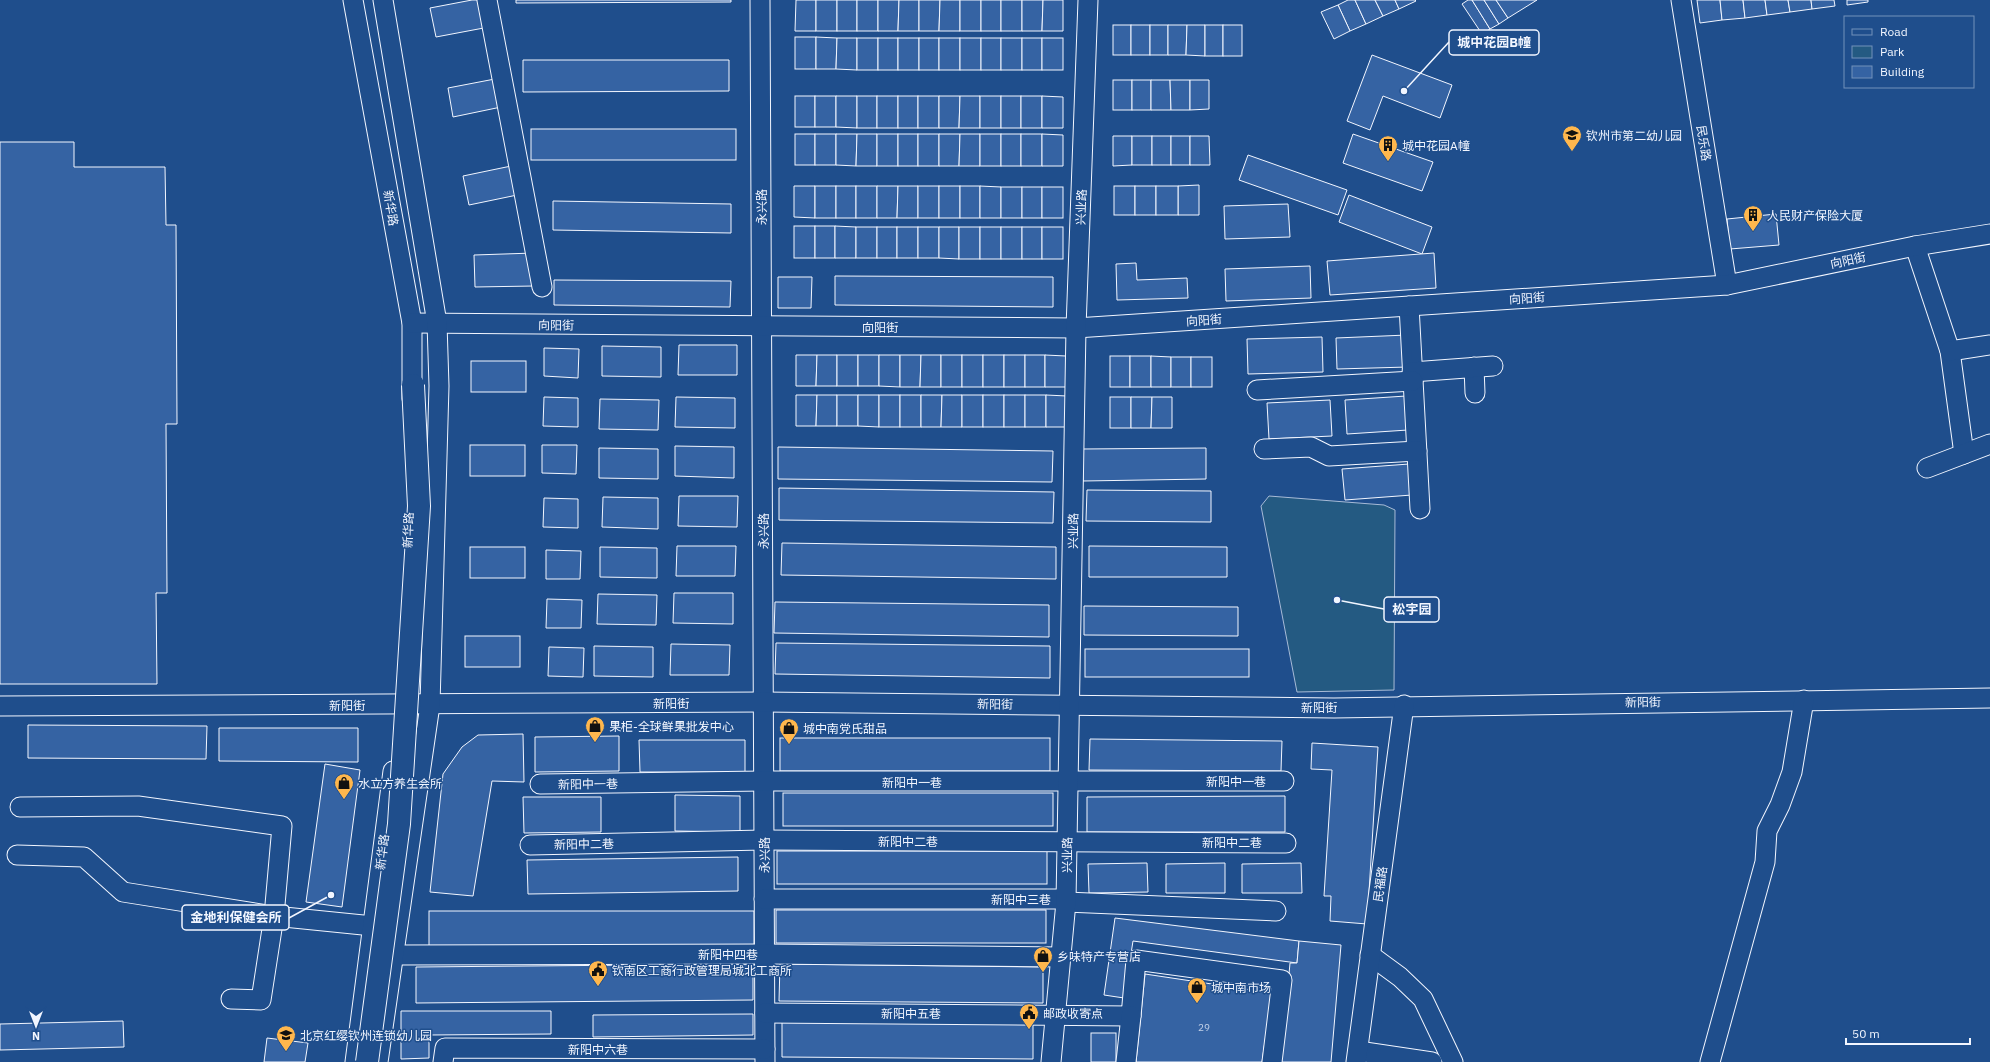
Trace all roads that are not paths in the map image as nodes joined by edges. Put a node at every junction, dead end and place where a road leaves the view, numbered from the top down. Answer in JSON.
{"nodes":[{"id":1,"x":353,"y":0,"type":"edge"},
{"id":2,"x":383,"y":0,"type":"edge"},
{"id":3,"x":487,"y":0,"type":"edge"},
{"id":4,"x":760,"y":0,"type":"edge"},
{"id":5,"x":1088,"y":0,"type":"edge"},
{"id":6,"x":1681,"y":0,"type":"edge"},
{"id":7,"x":1990,"y":234,"type":"edge"},
{"id":8,"x":1915,"y":246,"type":"junction"},
{"id":9,"x":1727,"y":285,"type":"junction"},
{"id":10,"x":542,"y":287,"type":"dead end"},
{"id":11,"x":1409,"y":306,"type":"junction"},
{"id":12,"x":412,"y":323,"type":"junction"},
{"id":13,"x":437,"y":323,"type":"junction"},
{"id":14,"x":762,"y":326,"type":"junction"},
{"id":15,"x":1076,"y":328,"type":"junction"},
{"id":16,"x":1990,"y":345,"type":"edge"},
{"id":17,"x":1950,"y":351,"type":"junction"},
{"id":18,"x":1493,"y":366,"type":"dead end"},
{"id":19,"x":1474,"y":367,"type":"junction"},
{"id":20,"x":1413,"y":376,"type":"junction"},
{"id":21,"x":413,"y":385,"type":"junction"},
{"id":22,"x":1257,"y":390,"type":"dead end"},
{"id":23,"x":1475,"y":393,"type":"dead end"},
{"id":24,"x":1990,"y":444,"type":"edge"},
{"id":25,"x":1264,"y":449,"type":"dead end"},
{"id":26,"x":1416,"y":451,"type":"junction"},
{"id":27,"x":1964,"y":454,"type":"junction"},
{"id":28,"x":1927,"y":468,"type":"dead end"},
{"id":29,"x":1420,"y":508,"type":"dead end"},
{"id":30,"x":1990,"y":698,"type":"edge"},
{"id":31,"x":1804,"y":700,"type":"junction"},
{"id":32,"x":763,"y":702,"type":"junction"},
{"id":33,"x":430,"y":704,"type":"junction"},
{"id":34,"x":402,"y":705,"type":"junction"},
{"id":35,"x":1070,"y":705,"type":"junction"},
{"id":36,"x":1404,"y":705,"type":"junction"},
{"id":37,"x":0,"y":706,"type":"edge"},
{"id":38,"x":764,"y":781,"type":"junction"},
{"id":39,"x":1284,"y":781,"type":"dead end"},
{"id":40,"x":1068,"y":782,"type":"junction"},
{"id":41,"x":540,"y":784,"type":"dead end"},
{"id":42,"x":20,"y":807,"type":"dead end"},
{"id":43,"x":764,"y":840,"type":"junction"},
{"id":44,"x":1068,"y":841,"type":"junction"},
{"id":45,"x":1286,"y":843,"type":"dead end"},
{"id":46,"x":530,"y":844,"type":"dead end"},
{"id":47,"x":17,"y":855,"type":"dead end"},
{"id":48,"x":764,"y":899,"type":"junction"},
{"id":49,"x":1066,"y":902,"type":"junction"},
{"id":50,"x":1276,"y":911,"type":"dead end"},
{"id":51,"x":274,"y":916,"type":"junction"},
{"id":52,"x":373,"y":926,"type":"junction"},
{"id":53,"x":765,"y":954,"type":"junction"},
{"id":54,"x":394,"y":955,"type":"junction"},
{"id":55,"x":1370,"y":955,"type":"junction"},
{"id":56,"x":1061,"y":956,"type":"junction"},
{"id":57,"x":231,"y":998,"type":"dead end"},
{"id":58,"x":765,"y":1012,"type":"junction"},
{"id":59,"x":1056,"y":1014,"type":"junction"},
{"id":60,"x":1131,"y":1016,"type":"junction"},
{"id":61,"x":765,"y":1056,"type":"edge"},
{"id":62,"x":1357,"y":1057,"type":"edge"},
{"id":63,"x":355,"y":1062,"type":"edge"},
{"id":64,"x":367,"y":1062,"type":"edge"},
{"id":65,"x":378,"y":1062,"type":"edge"},
{"id":66,"x":443,"y":1062,"type":"edge"},
{"id":67,"x":1051,"y":1062,"type":"edge"},
{"id":68,"x":1126,"y":1062,"type":"edge"},
{"id":69,"x":1272,"y":1062,"type":"edge"},
{"id":70,"x":1432,"y":1062,"type":"edge"},
{"id":71,"x":1453,"y":1062,"type":"edge"},
{"id":72,"x":1710,"y":1062,"type":"edge"}],
"edges":[{"from":1,"to":12,"type":"street","name":"新华路"},
{"from":2,"to":13,"type":"street"},
{"from":3,"to":10,"type":"street"},
{"from":4,"to":14,"type":"street","name":"永兴路"},
{"from":5,"to":15,"type":"street","name":"兴业路"},
{"from":6,"to":9,"type":"street","name":"民乐路"},
{"from":7,"to":8,"type":"street","name":"向阳街"},
{"from":8,"to":9,"type":"street","name":"向阳街"},
{"from":8,"to":17,"type":"street"},
{"from":9,"to":11,"type":"street","name":"向阳街"},
{"from":11,"to":15,"type":"street","name":"向阳街"},
{"from":11,"to":20,"type":"street"},
{"from":12,"to":13,"type":"street","name":"向阳街"},
{"from":12,"to":21,"type":"street","name":"新华路"},
{"from":13,"to":14,"type":"street","name":"向阳街"},
{"from":13,"to":33,"type":"street"},
{"from":14,"to":15,"type":"street","name":"向阳街"},
{"from":14,"to":32,"type":"street","name":"永兴路"},
{"from":15,"to":35,"type":"street","name":"兴业路"},
{"from":16,"to":17,"type":"street"},
{"from":17,"to":27,"type":"street"},
{"from":18,"to":19,"type":"street"},
{"from":19,"to":20,"type":"street"},
{"from":19,"to":23,"type":"street"},
{"from":20,"to":22,"type":"street"},
{"from":20,"to":26,"type":"street"},
{"from":21,"to":34,"type":"street","name":"新华路"},
{"from":21,"to":64,"type":"main road","bridge":true},
{"from":24,"to":27,"type":"street"},
{"from":25,"to":26,"type":"street"},
{"from":26,"to":29,"type":"street"},
{"from":27,"to":28,"type":"street"},
{"from":30,"to":31,"type":"street","name":"新阳街"},
{"from":31,"to":36,"type":"street","name":"新阳街"},
{"from":31,"to":72,"type":"street"},
{"from":32,"to":33,"type":"street","name":"新阳街"},
{"from":32,"to":35,"type":"street","name":"新阳街"},
{"from":32,"to":38,"type":"street","name":"永兴路"},
{"from":33,"to":34,"type":"street","name":"新阳街"},
{"from":33,"to":54,"type":"street"},
{"from":34,"to":37,"type":"street","name":"新阳街"},
{"from":34,"to":52,"type":"street","name":"新华路"},
{"from":35,"to":36,"type":"street","name":"新阳街"},
{"from":35,"to":40,"type":"street","name":"兴业路"},
{"from":36,"to":55,"type":"street","name":"民福路"},
{"from":38,"to":40,"type":"street","name":"新阳中一巷"},
{"from":38,"to":41,"type":"street","name":"新阳中一巷"},
{"from":38,"to":43,"type":"street","name":"永兴路"},
{"from":39,"to":40,"type":"street","name":"新阳中一巷"},
{"from":40,"to":44,"type":"street","name":"兴业路"},
{"from":42,"to":51,"type":"street"},
{"from":43,"to":44,"type":"street","name":"新阳中二巷"},
{"from":43,"to":46,"type":"street","name":"新阳中二巷"},
{"from":43,"to":48,"type":"street","name":"永兴路"},
{"from":44,"to":45,"type":"street","name":"新阳中二巷"},
{"from":44,"to":49,"type":"street","name":"兴业路"},
{"from":47,"to":51,"type":"street"},
{"from":48,"to":49,"type":"street","name":"新阳中三巷"},
{"from":48,"to":53,"type":"street","name":"永兴路"},
{"from":49,"to":50,"type":"street","name":"新阳中三巷"},
{"from":49,"to":56,"type":"street","name":"兴业路"},
{"from":51,"to":52,"type":"street"},
{"from":51,"to":57,"type":"street"},
{"from":52,"to":63,"type":"street","name":"新华路"},
{"from":53,"to":54,"type":"street","name":"新阳中四巷"},
{"from":53,"to":56,"type":"street","name":"新阳中四巷"},
{"from":53,"to":58,"type":"street","name":"永兴路"},
{"from":54,"to":65,"type":"street"},
{"from":55,"to":62,"type":"street","name":"民福路"},
{"from":55,"to":71,"type":"street"},
{"from":56,"to":59,"type":"street","name":"兴业路"},
{"from":58,"to":59,"type":"street","name":"新阳中五巷"},
{"from":58,"to":61,"type":"street","name":"永兴路"},
{"from":59,"to":60,"type":"street","name":"新阳中五巷"},
{"from":59,"to":67,"type":"street","name":"兴业路"},
{"from":60,"to":68,"type":"street"},
{"from":60,"to":69,"type":"street"},
{"from":61,"to":66,"type":"street","name":"新阳中六巷"},
{"from":62,"to":70,"type":"street"}]}
